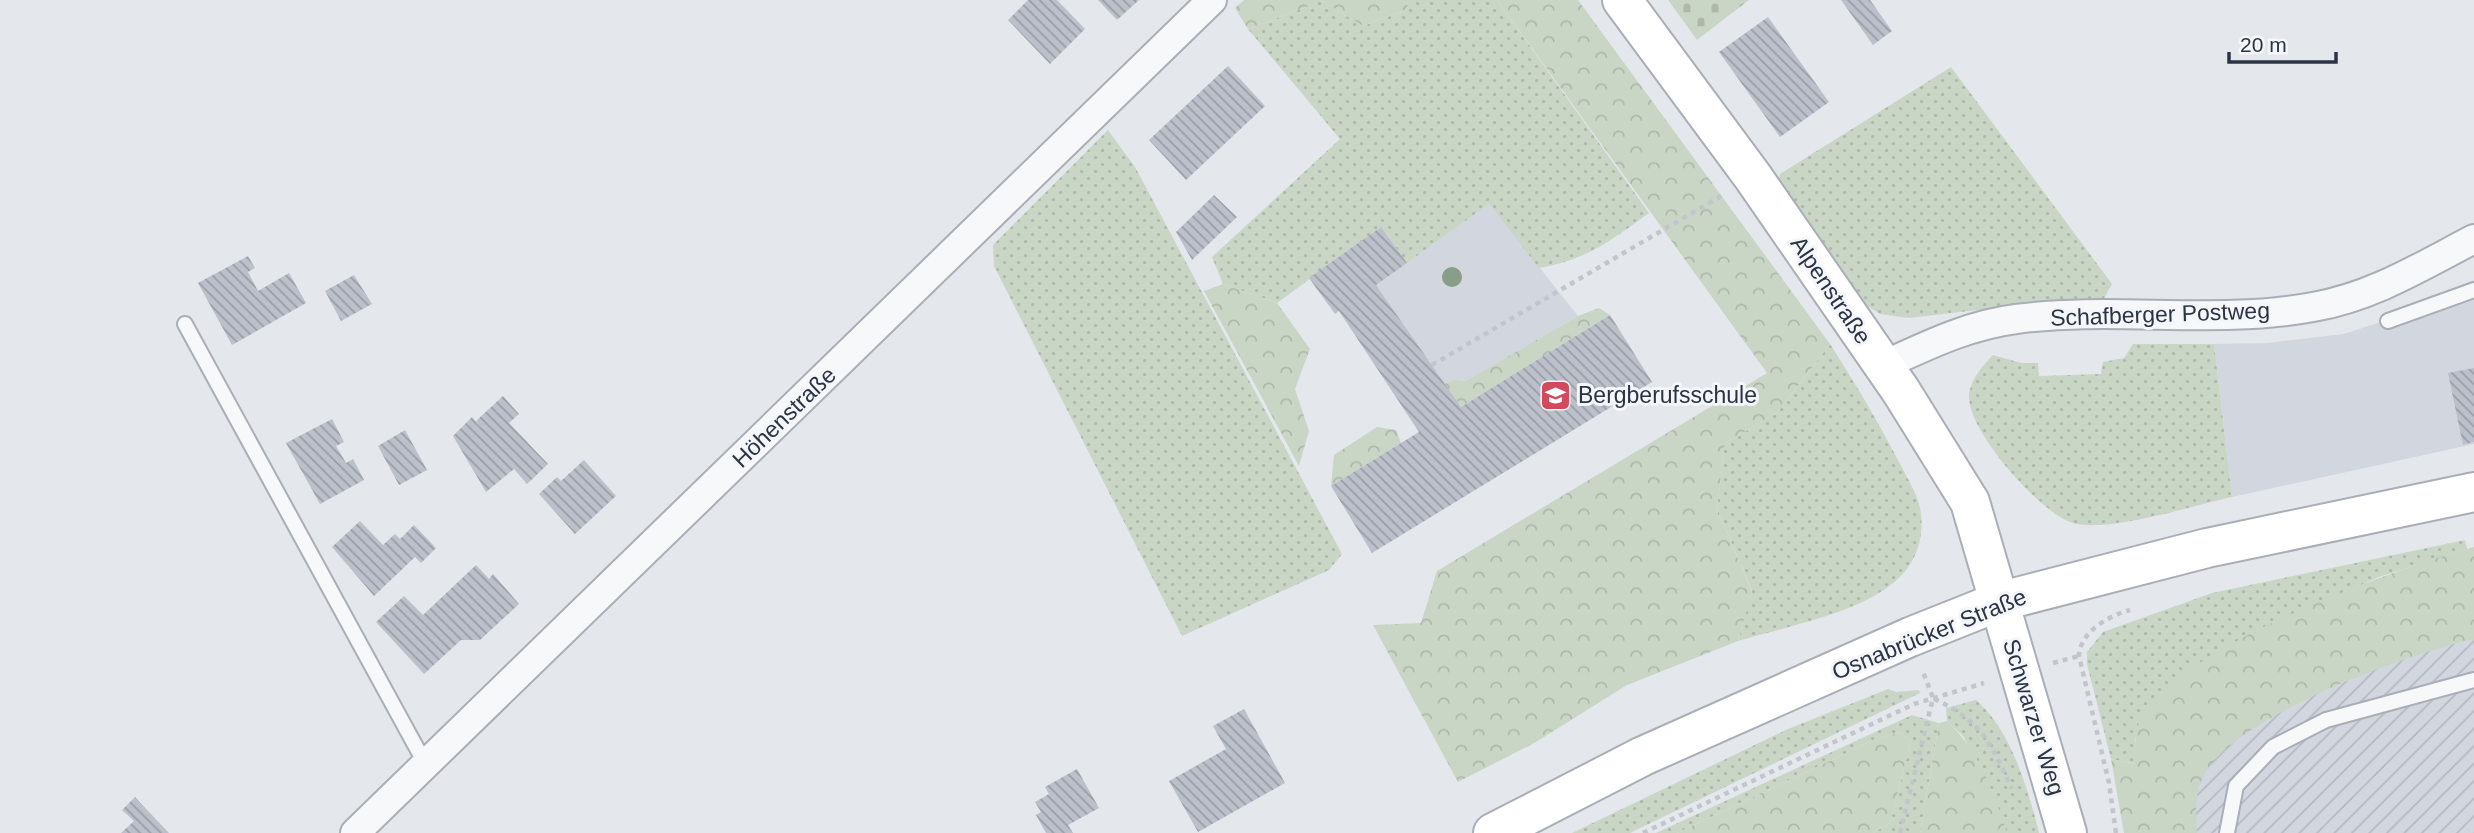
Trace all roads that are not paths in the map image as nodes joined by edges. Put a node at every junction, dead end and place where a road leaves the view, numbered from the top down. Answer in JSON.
{"nodes":[{"id":1,"x":1212,"y":0,"type":"edge"},
{"id":2,"x":1622,"y":0,"type":"edge"},
{"id":3,"x":2474,"y":239,"type":"edge"},
{"id":4,"x":2474,"y":290,"type":"edge"},
{"id":5,"x":2388,"y":321,"type":"dead end"},
{"id":6,"x":185,"y":324,"type":"dead end"},
{"id":7,"x":1882,"y":366,"type":"junction"},
{"id":8,"x":2474,"y":492,"type":"edge"},
{"id":9,"x":1998,"y":602,"type":"junction"},
{"id":10,"x":2474,"y":680,"type":"edge"},
{"id":11,"x":426,"y":765,"type":"junction"},
{"id":12,"x":355,"y":833,"type":"edge"},
{"id":13,"x":1493,"y":833,"type":"edge"},
{"id":14,"x":2067,"y":833,"type":"edge"},
{"id":15,"x":2227,"y":833,"type":"edge"}],
"edges":[{"from":1,"to":11,"type":"street","name":"Höhenstraße"},
{"from":2,"to":7,"type":"main road","name":"Alpenstraße"},
{"from":3,"to":7,"type":"street","name":"Schafberger Postweg"},
{"from":4,"to":5,"type":"lane"},
{"from":6,"to":11,"type":"lane"},
{"from":7,"to":9,"type":"main road","name":"Alpenstraße"},
{"from":8,"to":9,"type":"main road","name":"Osnabrücker Straße"},
{"from":9,"to":13,"type":"main road","name":"Osnabrücker Straße"},
{"from":9,"to":14,"type":"main road","name":"Schwarzer Weg"},
{"from":10,"to":15,"type":"lane"},
{"from":11,"to":12,"type":"street","name":"Höhenstraße"}]}
